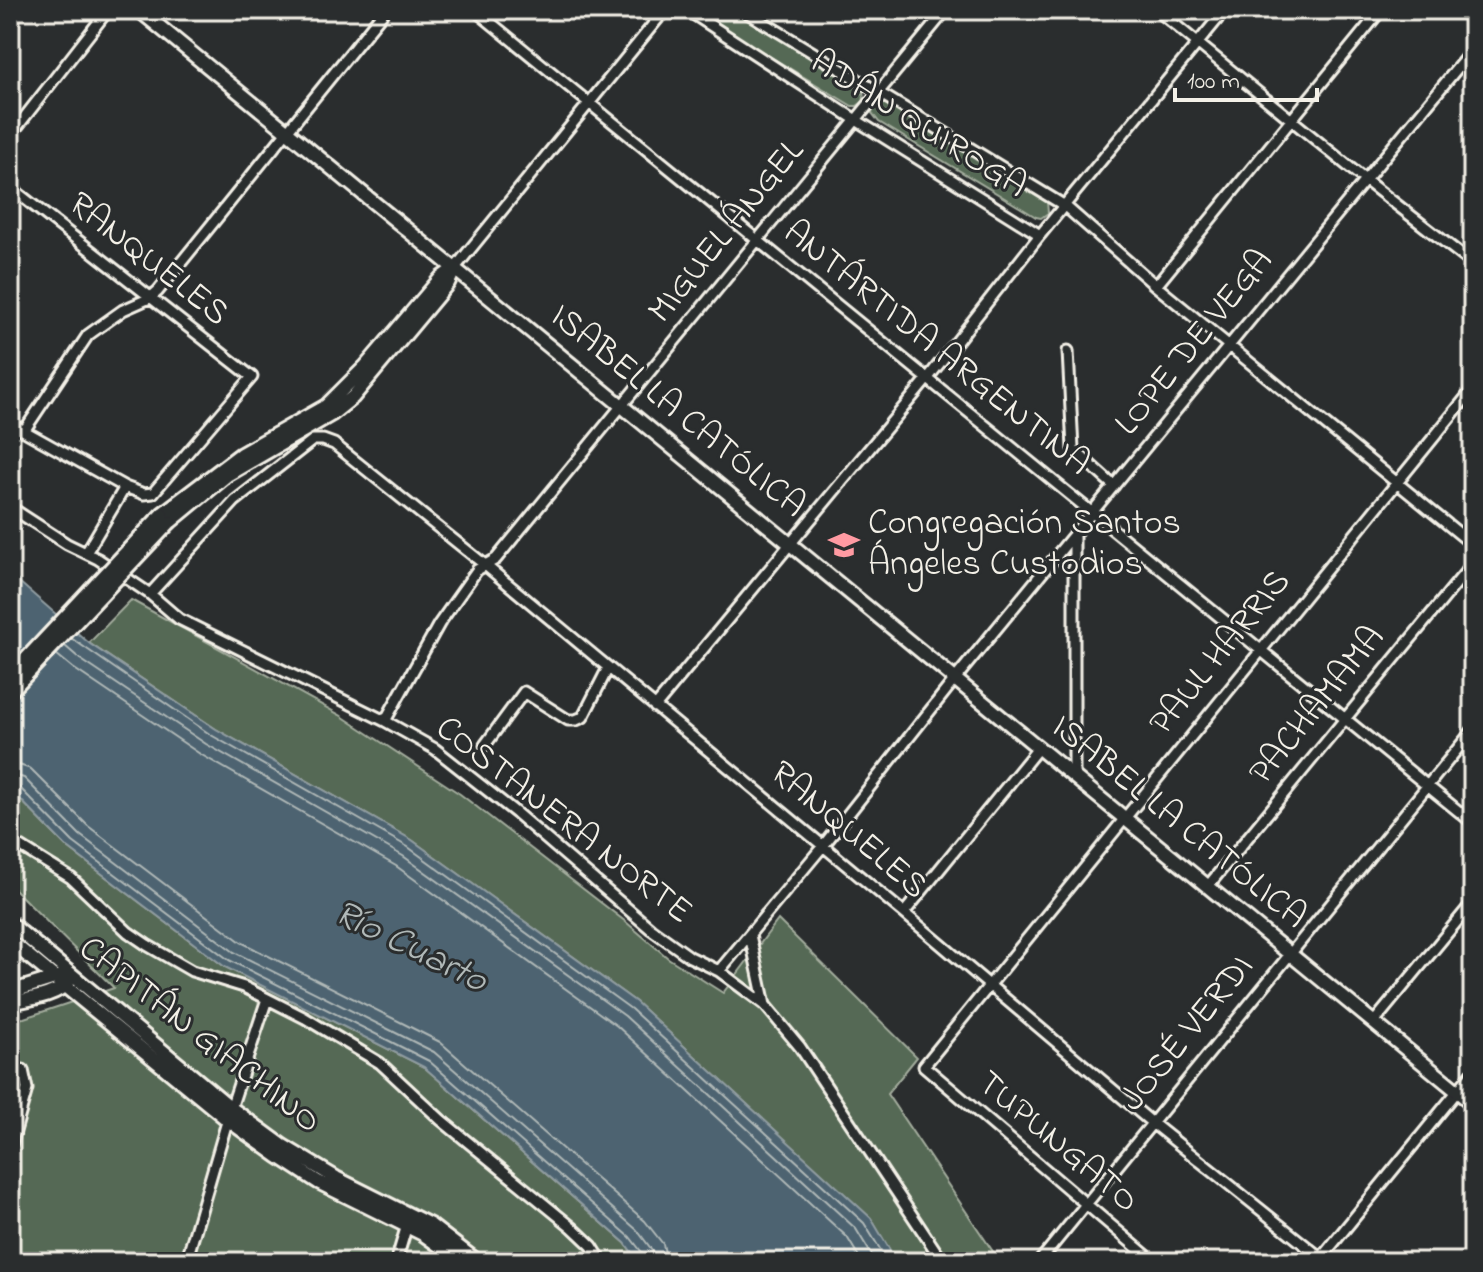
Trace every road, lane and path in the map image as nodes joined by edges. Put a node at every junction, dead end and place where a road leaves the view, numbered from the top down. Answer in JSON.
{"nodes":[{"id":1,"x":108,"y":10,"type":"edge"},
{"id":2,"x":139,"y":10,"type":"edge"},
{"id":3,"x":385,"y":10,"type":"edge"},
{"id":4,"x":475,"y":10,"type":"edge"},
{"id":5,"x":665,"y":10,"type":"edge"},
{"id":6,"x":687,"y":10,"type":"edge"},
{"id":7,"x":743,"y":10,"type":"edge"},
{"id":8,"x":946,"y":10,"type":"edge"},
{"id":9,"x":1157,"y":10,"type":"edge"},
{"id":10,"x":1225,"y":10,"type":"edge"},
{"id":11,"x":1381,"y":10,"type":"edge"},
{"id":12,"x":1198,"y":44,"type":"junction"},
{"id":13,"x":1473,"y":49,"type":"edge"},
{"id":14,"x":878,"y":92,"type":"junction"},
{"id":15,"x":591,"y":103,"type":"junction"},
{"id":16,"x":856,"y":120,"type":"junction"},
{"id":17,"x":1291,"y":120,"type":"junction"},
{"id":18,"x":286,"y":131,"type":"junction"},
{"id":19,"x":10,"y":136,"type":"edge"},
{"id":20,"x":1365,"y":180,"type":"junction"},
{"id":21,"x":10,"y":187,"type":"edge"},
{"id":22,"x":1065,"y":206,"type":"junction"},
{"id":23,"x":1040,"y":235,"type":"junction"},
{"id":24,"x":758,"y":239,"type":"junction"},
{"id":25,"x":1473,"y":264,"type":"edge"},
{"id":26,"x":455,"y":268,"type":"junction"},
{"id":27,"x":1156,"y":286,"type":"junction"},
{"id":28,"x":150,"y":298,"type":"junction"},
{"id":29,"x":1229,"y":346,"type":"junction"},
{"id":30,"x":1068,"y":351,"type":"dead end"},
{"id":31,"x":928,"y":378,"type":"junction"},
{"id":32,"x":1473,"y":389,"type":"edge"},
{"id":33,"x":621,"y":405,"type":"junction"},
{"id":34,"x":10,"y":423,"type":"edge"},
{"id":35,"x":24,"y":431,"type":"junction"},
{"id":36,"x":1396,"y":482,"type":"junction"},
{"id":37,"x":1114,"y":486,"type":"junction"},
{"id":38,"x":125,"y":487,"type":"junction"},
{"id":39,"x":10,"y":507,"type":"edge"},
{"id":40,"x":1092,"y":512,"type":"junction"},
{"id":41,"x":166,"y":518,"type":"junction"},
{"id":42,"x":1074,"y":534,"type":"junction"},
{"id":43,"x":790,"y":543,"type":"junction"},
{"id":44,"x":1473,"y":545,"type":"edge"},
{"id":45,"x":86,"y":553,"type":"junction"},
{"id":46,"x":1473,"y":563,"type":"edge"},
{"id":47,"x":485,"y":565,"type":"junction"},
{"id":48,"x":150,"y":594,"type":"junction"},
{"id":49,"x":1260,"y":649,"type":"junction"},
{"id":50,"x":608,"y":668,"type":"junction"},
{"id":51,"x":10,"y":676,"type":"edge"},
{"id":52,"x":955,"y":679,"type":"junction"},
{"id":53,"x":10,"y":692,"type":"edge"},
{"id":54,"x":655,"y":707,"type":"junction"},
{"id":55,"x":1344,"y":718,"type":"junction"},
{"id":56,"x":385,"y":721,"type":"junction"},
{"id":57,"x":1473,"y":730,"type":"edge"},
{"id":58,"x":485,"y":745,"type":"dead end"},
{"id":59,"x":1039,"y":747,"type":"junction"},
{"id":60,"x":1074,"y":776,"type":"junction"},
{"id":61,"x":1427,"y":786,"type":"junction"},
{"id":62,"x":1123,"y":817,"type":"junction"},
{"id":63,"x":1473,"y":823,"type":"edge"},
{"id":64,"x":10,"y":840,"type":"edge"},
{"id":65,"x":823,"y":846,"type":"junction"},
{"id":66,"x":1208,"y":886,"type":"junction"},
{"id":67,"x":1473,"y":902,"type":"edge"},
{"id":68,"x":904,"y":913,"type":"junction"},
{"id":69,"x":10,"y":923,"type":"edge"},
{"id":70,"x":750,"y":935,"type":"junction"},
{"id":71,"x":10,"y":941,"type":"edge"},
{"id":72,"x":1290,"y":953,"type":"junction"},
{"id":73,"x":719,"y":971,"type":"junction"},
{"id":74,"x":65,"y":978,"type":"junction"},
{"id":75,"x":987,"y":985,"type":"junction"},
{"id":76,"x":10,"y":992,"type":"edge"},
{"id":77,"x":267,"y":999,"type":"junction"},
{"id":78,"x":10,"y":1003,"type":"edge"},
{"id":79,"x":765,"y":1005,"type":"junction"},
{"id":80,"x":1374,"y":1022,"type":"junction"},
{"id":81,"x":924,"y":1066,"type":"joint"},
{"id":82,"x":1473,"y":1072,"type":"edge"},
{"id":83,"x":10,"y":1074,"type":"edge"},
{"id":84,"x":1457,"y":1091,"type":"junction"},
{"id":85,"x":1473,"y":1104,"type":"edge"},
{"id":86,"x":230,"y":1114,"type":"junction"},
{"id":87,"x":1151,"y":1122,"type":"junction"},
{"id":88,"x":10,"y":1149,"type":"edge"},
{"id":89,"x":1084,"y":1205,"type":"junction"},
{"id":90,"x":407,"y":1225,"type":"junction"},
{"id":91,"x":1322,"y":1261,"type":"edge"},
{"id":92,"x":186,"y":1262,"type":"edge"},
{"id":93,"x":396,"y":1262,"type":"edge"},
{"id":94,"x":462,"y":1262,"type":"edge"},
{"id":95,"x":478,"y":1262,"type":"edge"},
{"id":96,"x":602,"y":1262,"type":"edge"},
{"id":97,"x":943,"y":1262,"type":"edge"},
{"id":98,"x":1039,"y":1262,"type":"edge"},
{"id":99,"x":1154,"y":1262,"type":"edge"}],
"edges":[{"from":1,"to":19,"type":"street"},
{"from":2,"to":18,"type":"main road","name":"ISABEL LA CATÓLICA"},
{"from":3,"to":18,"type":"street"},
{"from":4,"to":15,"type":"street","name":"ANTÁRTIDA ARGENTINA"},
{"from":5,"to":15,"type":"street"},
{"from":6,"to":16,"type":"street","name":"ADÁN QUIROGA"},
{"from":7,"to":14,"type":"street","name":"ADÁN QUIROGA"},
{"from":8,"to":14,"type":"street","name":"MIGUEL ÁNGEL"},
{"from":9,"to":12,"type":"street"},
{"from":10,"to":12,"type":"street"},
{"from":11,"to":17,"type":"street"},
{"from":12,"to":17,"type":"street"},
{"from":12,"to":22,"type":"street"},
{"from":13,"to":20,"type":"street","name":"LOPE DE VEGA"},
{"from":14,"to":16,"type":"street","name":"MIGUEL ÁNGEL"},
{"from":14,"to":22,"type":"street","name":"ADÁN QUIROGA"},
{"from":15,"to":24,"type":"street","name":"ANTÁRTIDA ARGENTINA"},
{"from":15,"to":26,"type":"street"},
{"from":16,"to":23,"type":"street","name":"ADÁN QUIROGA"},
{"from":16,"to":24,"type":"street","name":"MIGUEL ÁNGEL"},
{"from":17,"to":20,"type":"street"},
{"from":17,"to":27,"type":"street"},
{"from":18,"to":26,"type":"main road","name":"ISABEL LA CATÓLICA"},
{"from":18,"to":28,"type":"street"},
{"from":20,"to":25,"type":"street"},
{"from":20,"to":29,"type":"street","name":"LOPE DE VEGA"},
{"from":21,"to":28,"type":"street","name":"RANQUELES"},
{"from":22,"to":23,"type":"street"},
{"from":22,"to":27,"type":"street","name":"ADÁN QUIROGA"},
{"from":23,"to":31,"type":"street"},
{"from":24,"to":31,"type":"street","name":"ANTÁRTIDA ARGENTINA"},
{"from":24,"to":33,"type":"street","name":"MIGUEL ÁNGEL"},
{"from":26,"to":33,"type":"main road","name":"ISABEL LA CATÓLICA"},
{"from":26,"to":41,"type":"main road"},
{"from":27,"to":29,"type":"street","name":"ADÁN QUIROGA"},
{"from":28,"to":35,"type":"street"},
{"from":28,"to":38,"type":"street","name":"RANQUELES"},
{"from":29,"to":36,"type":"street","name":"ADÁN QUIROGA"},
{"from":29,"to":37,"type":"street","name":"LOPE DE VEGA"},
{"from":30,"to":37,"type":"street"},
{"from":31,"to":40,"type":"street","name":"ANTÁRTIDA ARGENTINA"},
{"from":31,"to":43,"type":"street"},
{"from":32,"to":36,"type":"street","name":"PAUL HARRIS"},
{"from":33,"to":43,"type":"main road","name":"ISABEL LA CATÓLICA"},
{"from":33,"to":47,"type":"street","name":"MIGUEL ÁNGEL"},
{"from":34,"to":35,"type":"street"},
{"from":35,"to":38,"type":"street"},
{"from":36,"to":44,"type":"street","name":"ADÁN QUIROGA"},
{"from":36,"to":49,"type":"street","name":"PAUL HARRIS"},
{"from":37,"to":40,"type":"street","name":"LOPE DE VEGA"},
{"from":38,"to":45,"type":"street"},
{"from":39,"to":45,"type":"street","name":"COSTANERA NORTE"},
{"from":40,"to":42,"type":"street","name":"LOPE DE VEGA"},
{"from":40,"to":49,"type":"street","name":"ANTÁRTIDA ARGENTINA"},
{"from":41,"to":51,"type":"main road","bridge":true},
{"from":41,"to":53,"type":"main road","bridge":true},
{"from":42,"to":52,"type":"street","name":"LOPE DE VEGA"},
{"from":42,"to":60,"type":"street"},
{"from":43,"to":52,"type":"main road","name":"ISABEL LA CATÓLICA"},
{"from":43,"to":54,"type":"street"},
{"from":45,"to":48,"type":"street","name":"COSTANERA NORTE"},
{"from":46,"to":55,"type":"street","name":"PACHAMAMA"},
{"from":47,"to":48,"type":"street","name":"RANQUELES"},
{"from":47,"to":50,"type":"street","name":"RANQUELES"},
{"from":47,"to":56,"type":"street","name":"MIGUEL ÁNGEL"},
{"from":48,"to":56,"type":"street","name":"COSTANERA NORTE"},
{"from":49,"to":55,"type":"street","name":"ANTÁRTIDA ARGENTINA"},
{"from":49,"to":62,"type":"street","name":"PAUL HARRIS"},
{"from":50,"to":54,"type":"street","name":"RANQUELES"},
{"from":50,"to":58,"type":"street"},
{"from":52,"to":59,"type":"main road","name":"ISABEL LA CATÓLICA"},
{"from":52,"to":65,"type":"street","name":"LOPE DE VEGA"},
{"from":54,"to":65,"type":"street","name":"RANQUELES"},
{"from":55,"to":61,"type":"street","name":"ANTÁRTIDA ARGENTINA"},
{"from":55,"to":66,"type":"street","name":"PACHAMAMA"},
{"from":56,"to":73,"type":"street","name":"COSTANERA NORTE"},
{"from":57,"to":61,"type":"street","name":"JOSÉ VERDI"},
{"from":59,"to":60,"type":"main road","name":"ISABEL LA CATÓLICA"},
{"from":59,"to":68,"type":"street"},
{"from":60,"to":62,"type":"main road","name":"ISABEL LA CATÓLICA"},
{"from":61,"to":63,"type":"street","name":"ANTÁRTIDA ARGENTINA"},
{"from":61,"to":72,"type":"street","name":"JOSÉ VERDI"},
{"from":62,"to":66,"type":"main road","name":"ISABEL LA CATÓLICA"},
{"from":62,"to":75,"type":"street","name":"PAUL HARRIS"},
{"from":64,"to":77,"type":"street"},
{"from":65,"to":68,"type":"street","name":"RANQUELES"},
{"from":65,"to":70,"type":"street","name":"LOPE DE VEGA"},
{"from":66,"to":72,"type":"main road","name":"ISABEL LA CATÓLICA"},
{"from":67,"to":80,"type":"street"},
{"from":68,"to":75,"type":"street","name":"RANQUELES"},
{"from":69,"to":74,"type":"main road","name":"CAPITÁN GIACHINO"},
{"from":70,"to":73,"type":"street","name":"LOPE DE VEGA"},
{"from":70,"to":79,"type":"street"},
{"from":71,"to":74,"type":"main road","name":"CAPITÁN GIACHINO"},
{"from":72,"to":80,"type":"main road","name":"ISABEL LA CATÓLICA"},
{"from":72,"to":87,"type":"street","name":"JOSÉ VERDI"},
{"from":73,"to":79,"type":"street","name":"COSTANERA NORTE"},
{"from":74,"to":76,"type":"main road"},
{"from":74,"to":78,"type":"main road"},
{"from":74,"to":86,"type":"main road","name":"CAPITÁN GIACHINO"},
{"from":75,"to":81,"type":"street","name":"PAUL HARRIS"},
{"from":75,"to":87,"type":"street","name":"RANQUELES"},
{"from":77,"to":86,"type":"street"},
{"from":77,"to":96,"type":"street"},
{"from":79,"to":97,"type":"street","name":"COSTANERA NORTE"},
{"from":80,"to":84,"type":"main road","name":"ISABEL LA CATÓLICA"},
{"from":81,"to":89,"type":"street","name":"TUPUNGATO"},
{"from":82,"to":84,"type":"street"},
{"from":83,"to":88,"type":"street"},
{"from":84,"to":85,"type":"main road","name":"ISABEL LA CATÓLICA"},
{"from":84,"to":91,"type":"street"},
{"from":86,"to":90,"type":"main road","name":"CAPITÁN GIACHINO"},
{"from":86,"to":92,"type":"street"},
{"from":86,"to":95,"type":"main road","name":"CAPITÁN GIACHINO"},
{"from":87,"to":89,"type":"street","name":"JOSÉ VERDI"},
{"from":87,"to":91,"type":"street","name":"RANQUELES"},
{"from":89,"to":98,"type":"street","name":"JOSÉ VERDI"},
{"from":89,"to":99,"type":"street","name":"TUPUNGATO"},
{"from":90,"to":93,"type":"street"},
{"from":90,"to":94,"type":"main road","name":"CAPITÁN GIACHINO"}]}
